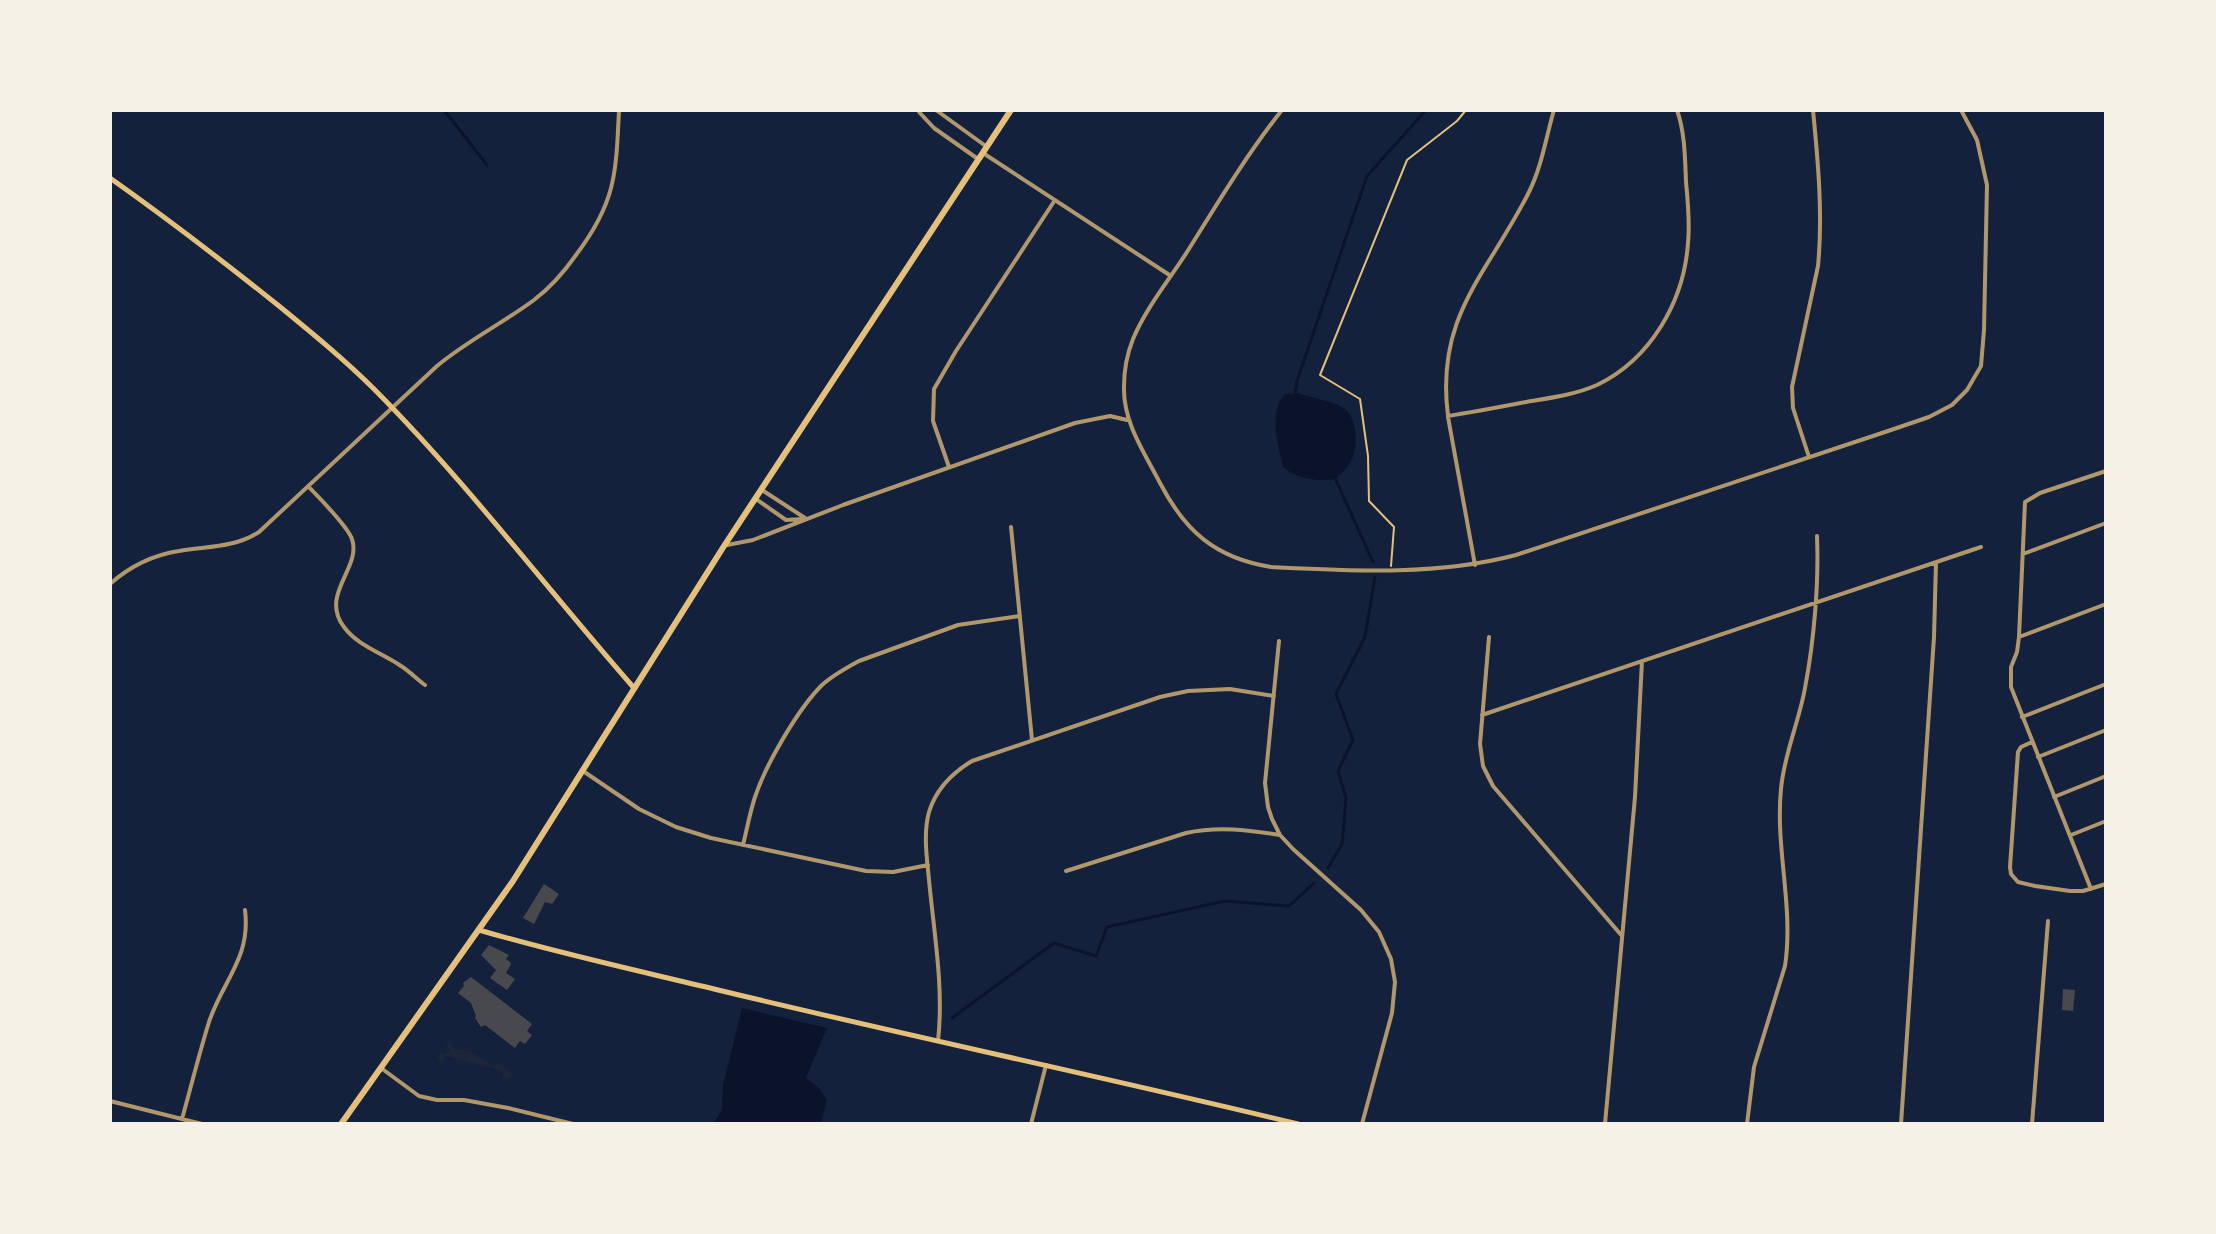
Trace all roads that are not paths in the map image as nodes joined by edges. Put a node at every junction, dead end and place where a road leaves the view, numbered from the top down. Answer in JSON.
{"nodes":[{"id":1,"x":619,"y":110,"type":"edge"},
{"id":2,"x":920,"y":110,"type":"edge"},
{"id":3,"x":936,"y":110,"type":"edge"},
{"id":4,"x":1011,"y":110,"type":"edge"},
{"id":5,"x":1282,"y":110,"type":"edge"},
{"id":6,"x":1554,"y":110,"type":"edge"},
{"id":7,"x":1677,"y":110,"type":"edge"},
{"id":8,"x":1813,"y":110,"type":"edge"},
{"id":9,"x":1961,"y":110,"type":"edge"},
{"id":10,"x":983,"y":153,"type":"junction"},
{"id":11,"x":110,"y":178,"type":"edge"},
{"id":12,"x":1055,"y":200,"type":"junction"},
{"id":13,"x":1171,"y":276,"type":"junction"},
{"id":14,"x":392,"y":407,"type":"junction"},
{"id":15,"x":1448,"y":416,"type":"junction"},
{"id":16,"x":1129,"y":420,"type":"junction"},
{"id":17,"x":1809,"y":457,"type":"junction"},
{"id":18,"x":949,"y":467,"type":"junction"},
{"id":19,"x":2106,"y":471,"type":"edge"},
{"id":20,"x":308,"y":486,"type":"junction"},
{"id":21,"x":762,"y":490,"type":"junction"},
{"id":22,"x":756,"y":499,"type":"junction"},
{"id":23,"x":807,"y":519,"type":"junction"},
{"id":24,"x":2106,"y":523,"type":"edge"},
{"id":25,"x":1011,"y":527,"type":"dead end"},
{"id":26,"x":1817,"y":536,"type":"dead end"},
{"id":27,"x":724,"y":546,"type":"junction"},
{"id":28,"x":1981,"y":547,"type":"dead end"},
{"id":29,"x":2023,"y":554,"type":"junction"},
{"id":30,"x":1936,"y":562,"type":"junction"},
{"id":31,"x":1475,"y":565,"type":"junction"},
{"id":32,"x":110,"y":584,"type":"edge"},
{"id":33,"x":1815,"y":603,"type":"junction"},
{"id":34,"x":2106,"y":604,"type":"edge"},
{"id":35,"x":1020,"y":616,"type":"junction"},
{"id":36,"x":1489,"y":637,"type":"dead end"},
{"id":37,"x":2019,"y":637,"type":"junction"},
{"id":38,"x":1279,"y":641,"type":"dead end"},
{"id":39,"x":1642,"y":661,"type":"junction"},
{"id":40,"x":2106,"y":684,"type":"edge"},
{"id":41,"x":425,"y":685,"type":"dead end"},
{"id":42,"x":634,"y":688,"type":"junction"},
{"id":43,"x":1274,"y":696,"type":"junction"},
{"id":44,"x":1482,"y":715,"type":"junction"},
{"id":45,"x":2022,"y":717,"type":"junction"},
{"id":46,"x":2106,"y":730,"type":"edge"},
{"id":47,"x":1032,"y":740,"type":"junction"},
{"id":48,"x":2032,"y":742,"type":"junction"},
{"id":49,"x":2038,"y":757,"type":"junction"},
{"id":50,"x":583,"y":771,"type":"junction"},
{"id":51,"x":2106,"y":776,"type":"edge"},
{"id":52,"x":2054,"y":797,"type":"junction"},
{"id":53,"x":2106,"y":821,"type":"edge"},
{"id":54,"x":1280,"y":835,"type":"junction"},
{"id":55,"x":2071,"y":835,"type":"junction"},
{"id":56,"x":743,"y":845,"type":"junction"},
{"id":57,"x":928,"y":865,"type":"junction"},
{"id":58,"x":1066,"y":871,"type":"dead end"},
{"id":59,"x":2106,"y":884,"type":"edge"},
{"id":60,"x":2091,"y":889,"type":"junction"},
{"id":61,"x":245,"y":910,"type":"dead end"},
{"id":62,"x":2048,"y":921,"type":"dead end"},
{"id":63,"x":479,"y":930,"type":"junction"},
{"id":64,"x":1622,"y":936,"type":"junction"},
{"id":65,"x":938,"y":1041,"type":"junction"},
{"id":66,"x":1046,"y":1065,"type":"junction"},
{"id":67,"x":381,"y":1068,"type":"junction"},
{"id":68,"x":110,"y":1101,"type":"edge"},
{"id":69,"x":182,"y":1119,"type":"junction"},
{"id":70,"x":202,"y":1124,"type":"edge"},
{"id":71,"x":341,"y":1124,"type":"edge"},
{"id":72,"x":573,"y":1124,"type":"edge"},
{"id":73,"x":1031,"y":1124,"type":"edge"},
{"id":74,"x":1298,"y":1124,"type":"edge"},
{"id":75,"x":1362,"y":1124,"type":"edge"},
{"id":76,"x":1605,"y":1124,"type":"edge"},
{"id":77,"x":1747,"y":1124,"type":"edge"},
{"id":78,"x":1901,"y":1124,"type":"edge"},
{"id":79,"x":2032,"y":1124,"type":"edge"}],
"edges":[{"from":1,"to":14,"type":"street"},
{"from":2,"to":10,"type":"street"},
{"from":3,"to":10,"type":"street"},
{"from":4,"to":10,"type":"main road"},
{"from":5,"to":13,"type":"street"},
{"from":6,"to":15,"type":"street"},
{"from":7,"to":15,"type":"street"},
{"from":8,"to":17,"type":"street"},
{"from":9,"to":17,"type":"street"},
{"from":10,"to":12,"type":"street"},
{"from":10,"to":21,"type":"main road"},
{"from":11,"to":14,"type":"main road"},
{"from":12,"to":13,"type":"street"},
{"from":12,"to":18,"type":"street"},
{"from":13,"to":16,"type":"street"},
{"from":14,"to":20,"type":"street"},
{"from":14,"to":42,"type":"main road"},
{"from":15,"to":31,"type":"street"},
{"from":16,"to":18,"type":"street"},
{"from":16,"to":31,"type":"street"},
{"from":17,"to":31,"type":"street"},
{"from":18,"to":23,"type":"street"},
{"from":19,"to":29,"type":"street"},
{"from":20,"to":32,"type":"street"},
{"from":20,"to":41,"type":"street"},
{"from":21,"to":22,"type":"main road"},
{"from":21,"to":23,"type":"street"},
{"from":22,"to":23,"type":"street"},
{"from":22,"to":27,"type":"main road"},
{"from":23,"to":27,"type":"street"},
{"from":24,"to":29,"type":"street"},
{"from":25,"to":35,"type":"street"},
{"from":26,"to":33,"type":"street"},
{"from":27,"to":42,"type":"main road"},
{"from":28,"to":30,"type":"street"},
{"from":29,"to":37,"type":"street"},
{"from":30,"to":33,"type":"street"},
{"from":30,"to":78,"type":"street"},
{"from":33,"to":39,"type":"street"},
{"from":33,"to":77,"type":"street"},
{"from":34,"to":37,"type":"street"},
{"from":35,"to":47,"type":"street"},
{"from":35,"to":56,"type":"street"},
{"from":36,"to":44,"type":"street"},
{"from":37,"to":45,"type":"street"},
{"from":38,"to":43,"type":"street"},
{"from":39,"to":44,"type":"street"},
{"from":39,"to":64,"type":"street"},
{"from":40,"to":45,"type":"street"},
{"from":42,"to":50,"type":"main road"},
{"from":43,"to":47,"type":"street"},
{"from":43,"to":54,"type":"street"},
{"from":44,"to":64,"type":"street"},
{"from":45,"to":48,"type":"street"},
{"from":46,"to":49,"type":"street"},
{"from":47,"to":57,"type":"street"},
{"from":48,"to":49,"type":"street"},
{"from":48,"to":60,"type":"street"},
{"from":49,"to":52,"type":"street"},
{"from":50,"to":56,"type":"street"},
{"from":50,"to":63,"type":"main road"},
{"from":51,"to":52,"type":"street"},
{"from":52,"to":55,"type":"street"},
{"from":53,"to":55,"type":"street"},
{"from":54,"to":58,"type":"street"},
{"from":54,"to":75,"type":"street"},
{"from":55,"to":60,"type":"street"},
{"from":56,"to":57,"type":"street"},
{"from":57,"to":65,"type":"street"},
{"from":59,"to":60,"type":"street"},
{"from":61,"to":69,"type":"street"},
{"from":62,"to":79,"type":"street"},
{"from":63,"to":65,"type":"main road"},
{"from":63,"to":67,"type":"main road"},
{"from":64,"to":76,"type":"street"},
{"from":65,"to":66,"type":"main road"},
{"from":66,"to":73,"type":"street"},
{"from":66,"to":74,"type":"main road"},
{"from":67,"to":71,"type":"main road"},
{"from":67,"to":72,"type":"street"},
{"from":68,"to":69,"type":"street"},
{"from":69,"to":70,"type":"street"}]}
